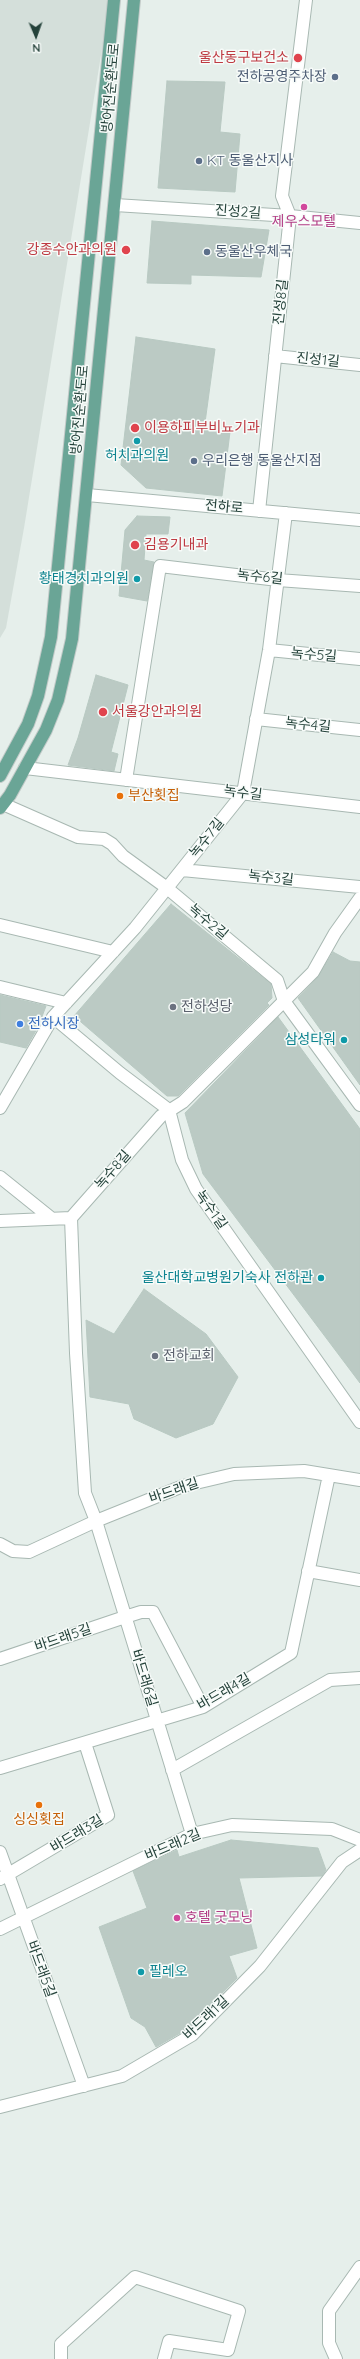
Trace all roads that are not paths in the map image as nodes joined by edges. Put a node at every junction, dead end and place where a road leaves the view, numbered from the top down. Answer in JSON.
{"nodes":[{"id":1,"x":114,"y":0,"type":"edge"},
{"id":2,"x":134,"y":0,"type":"edge"},
{"id":3,"x":306,"y":0,"type":"edge"},
{"id":4,"x":115,"y":205,"type":"junction"},
{"id":5,"x":290,"y":216,"type":"junction"},
{"id":6,"x":360,"y":223,"type":"edge"},
{"id":7,"x":275,"y":356,"type":"junction"},
{"id":8,"x":360,"y":364,"type":"edge"},
{"id":9,"x":87,"y":495,"type":"junction"},
{"id":10,"x":259,"y":511,"type":"junction"},
{"id":11,"x":286,"y":513,"type":"junction"},
{"id":12,"x":360,"y":520,"type":"edge"},
{"id":13,"x":278,"y":580,"type":"junction"},
{"id":14,"x":360,"y":586,"type":"edge"},
{"id":15,"x":269,"y":650,"type":"junction"},
{"id":16,"x":360,"y":659,"type":"edge"},
{"id":17,"x":256,"y":719,"type":"junction"},
{"id":18,"x":360,"y":730,"type":"edge"},
{"id":19,"x":26,"y":768,"type":"junction"},
{"id":20,"x":0,"y":776,"type":"edge"},
{"id":21,"x":126,"y":780,"type":"junction"},
{"id":22,"x":243,"y":794,"type":"junction"},
{"id":23,"x":2,"y":806,"type":"edge"},
{"id":24,"x":360,"y":807,"type":"edge"},
{"id":25,"x":182,"y":870,"type":"junction"},
{"id":26,"x":360,"y":887,"type":"edge"},
{"id":27,"x":167,"y":888,"type":"junction"},
{"id":28,"x":360,"y":898,"type":"edge"},
{"id":29,"x":0,"y":926,"type":"edge"},
{"id":30,"x":113,"y":952,"type":"junction"},
{"id":31,"x":0,"y":988,"type":"edge"},
{"id":32,"x":284,"y":1000,"type":"junction"},
{"id":33,"x":66,"y":1003,"type":"junction"},
{"id":34,"x":53,"y":1017,"type":"junction"},
{"id":35,"x":360,"y":1105,"type":"edge"},
{"id":36,"x":0,"y":1108,"type":"edge"},
{"id":37,"x":169,"y":1110,"type":"junction"},
{"id":38,"x":0,"y":1177,"type":"edge"},
{"id":39,"x":51,"y":1218,"type":"junction"},
{"id":40,"x":71,"y":1218,"type":"junction"},
{"id":41,"x":0,"y":1221,"type":"edge"},
{"id":42,"x":360,"y":1422,"type":"edge"},
{"id":43,"x":329,"y":1475,"type":"junction"},
{"id":44,"x":360,"y":1480,"type":"edge"},
{"id":45,"x":96,"y":1521,"type":"junction"},
{"id":46,"x":0,"y":1544,"type":"edge"},
{"id":47,"x":308,"y":1571,"type":"junction"},
{"id":48,"x":360,"y":1580,"type":"edge"},
{"id":49,"x":125,"y":1617,"type":"junction"},
{"id":50,"x":0,"y":1659,"type":"edge"},
{"id":51,"x":360,"y":1677,"type":"edge"},
{"id":52,"x":203,"y":1707,"type":"junction"},
{"id":53,"x":157,"y":1721,"type":"junction"},
{"id":54,"x":85,"y":1743,"type":"junction"},
{"id":55,"x":0,"y":1768,"type":"edge"},
{"id":56,"x":172,"y":1770,"type":"junction"},
{"id":57,"x":192,"y":1834,"type":"junction"},
{"id":58,"x":360,"y":1840,"type":"edge"},
{"id":59,"x":360,"y":1850,"type":"edge"},
{"id":60,"x":0,"y":1852,"type":"edge"},
{"id":61,"x":4,"y":1877,"type":"edge"},
{"id":62,"x":23,"y":1917,"type":"junction"},
{"id":63,"x":0,"y":1929,"type":"edge"},
{"id":64,"x":84,"y":2086,"type":"junction"},
{"id":65,"x":0,"y":2107,"type":"edge"},
{"id":66,"x":360,"y":2267,"type":"edge"},
{"id":67,"x":61,"y":2359,"type":"edge"},
{"id":68,"x":164,"y":2359,"type":"edge"},
{"id":69,"x":336,"y":2359,"type":"edge"}],
"edges":[{"from":1,"to":20,"type":"main road","name":"방어진순환도로"},
{"from":2,"to":4,"type":"main road","name":"방어진순환도로"},
{"from":3,"to":5,"type":"street","name":"진성8길"},
{"from":4,"to":5,"type":"street","name":"진성2길"},
{"from":4,"to":9,"type":"main road","name":"방어진순환도로"},
{"from":5,"to":6,"type":"street","name":"진성2길"},
{"from":5,"to":7,"type":"street","name":"진성8길"},
{"from":7,"to":8,"type":"street","name":"진성1길"},
{"from":7,"to":10,"type":"street","name":"진성8길"},
{"from":9,"to":10,"type":"street","name":"전하로"},
{"from":9,"to":19,"type":"main road","name":"방어진순환도로"},
{"from":10,"to":11,"type":"street","name":"전하로"},
{"from":11,"to":12,"type":"street","name":"전하로"},
{"from":11,"to":13,"type":"street","name":"녹수7길"},
{"from":13,"to":14,"type":"street","name":"녹수6길"},
{"from":13,"to":15,"type":"street","name":"녹수7길"},
{"from":13,"to":21,"type":"street","name":"녹수6길"},
{"from":15,"to":16,"type":"street","name":"녹수5길"},
{"from":15,"to":17,"type":"street","name":"녹수7길"},
{"from":17,"to":18,"type":"street","name":"녹수4길"},
{"from":17,"to":22,"type":"street","name":"녹수7길"},
{"from":19,"to":21,"type":"street","name":"녹수길"},
{"from":19,"to":23,"type":"main road","name":"방어진순환도로"},
{"from":21,"to":22,"type":"street","name":"녹수길"},
{"from":22,"to":24,"type":"street","name":"녹수길"},
{"from":22,"to":25,"type":"street","name":"녹수7길"},
{"from":23,"to":27,"type":"street","name":"녹수2길"},
{"from":25,"to":26,"type":"street","name":"녹수3길"},
{"from":25,"to":27,"type":"street","name":"녹수7길"},
{"from":27,"to":30,"type":"street","name":"녹수7길"},
{"from":27,"to":32,"type":"street","name":"녹수2길"},
{"from":28,"to":32,"type":"street","name":"녹수8길"},
{"from":29,"to":30,"type":"street"},
{"from":30,"to":33,"type":"street","name":"녹수7길"},
{"from":31,"to":33,"type":"street"},
{"from":32,"to":35,"type":"street","name":"녹수2길"},
{"from":32,"to":37,"type":"street","name":"녹수8길"},
{"from":33,"to":34,"type":"street","name":"녹수7길"},
{"from":34,"to":36,"type":"street","name":"녹수7길"},
{"from":34,"to":37,"type":"street"},
{"from":37,"to":40,"type":"street","name":"녹수8길"},
{"from":37,"to":42,"type":"street","name":"녹수1길"},
{"from":38,"to":39,"type":"street"},
{"from":39,"to":40,"type":"street"},
{"from":39,"to":41,"type":"street"},
{"from":40,"to":45,"type":"street"},
{"from":43,"to":44,"type":"street","name":"바드래길"},
{"from":43,"to":45,"type":"street","name":"바드래길"},
{"from":43,"to":47,"type":"street","name":"바드래4길"},
{"from":45,"to":46,"type":"street","name":"바드래길"},
{"from":45,"to":49,"type":"street","name":"바드래6길"},
{"from":47,"to":48,"type":"street"},
{"from":47,"to":52,"type":"street","name":"바드래4길"},
{"from":49,"to":50,"type":"street","name":"바드래5길"},
{"from":49,"to":52,"type":"street","name":"바드래5길"},
{"from":49,"to":53,"type":"street","name":"바드래6길"},
{"from":51,"to":56,"type":"street"},
{"from":52,"to":53,"type":"street","name":"바드래4길"},
{"from":53,"to":54,"type":"street","name":"바드래4길"},
{"from":53,"to":56,"type":"street","name":"바드래6길"},
{"from":54,"to":55,"type":"street","name":"바드래4길"},
{"from":54,"to":61,"type":"street","name":"바드래3길"},
{"from":56,"to":57,"type":"street","name":"바드래6길"},
{"from":57,"to":58,"type":"street","name":"바드래2길"},
{"from":57,"to":62,"type":"street","name":"바드래2길"},
{"from":59,"to":64,"type":"street","name":"바드래1길"},
{"from":60,"to":61,"type":"street","name":"바드래5길"},
{"from":61,"to":62,"type":"street","name":"바드래5길"},
{"from":62,"to":63,"type":"street","name":"바드래2길"},
{"from":62,"to":64,"type":"street","name":"바드래5길"},
{"from":64,"to":65,"type":"street","name":"바드래1길"},
{"from":66,"to":69,"type":"street"},
{"from":67,"to":68,"type":"street"}]}
